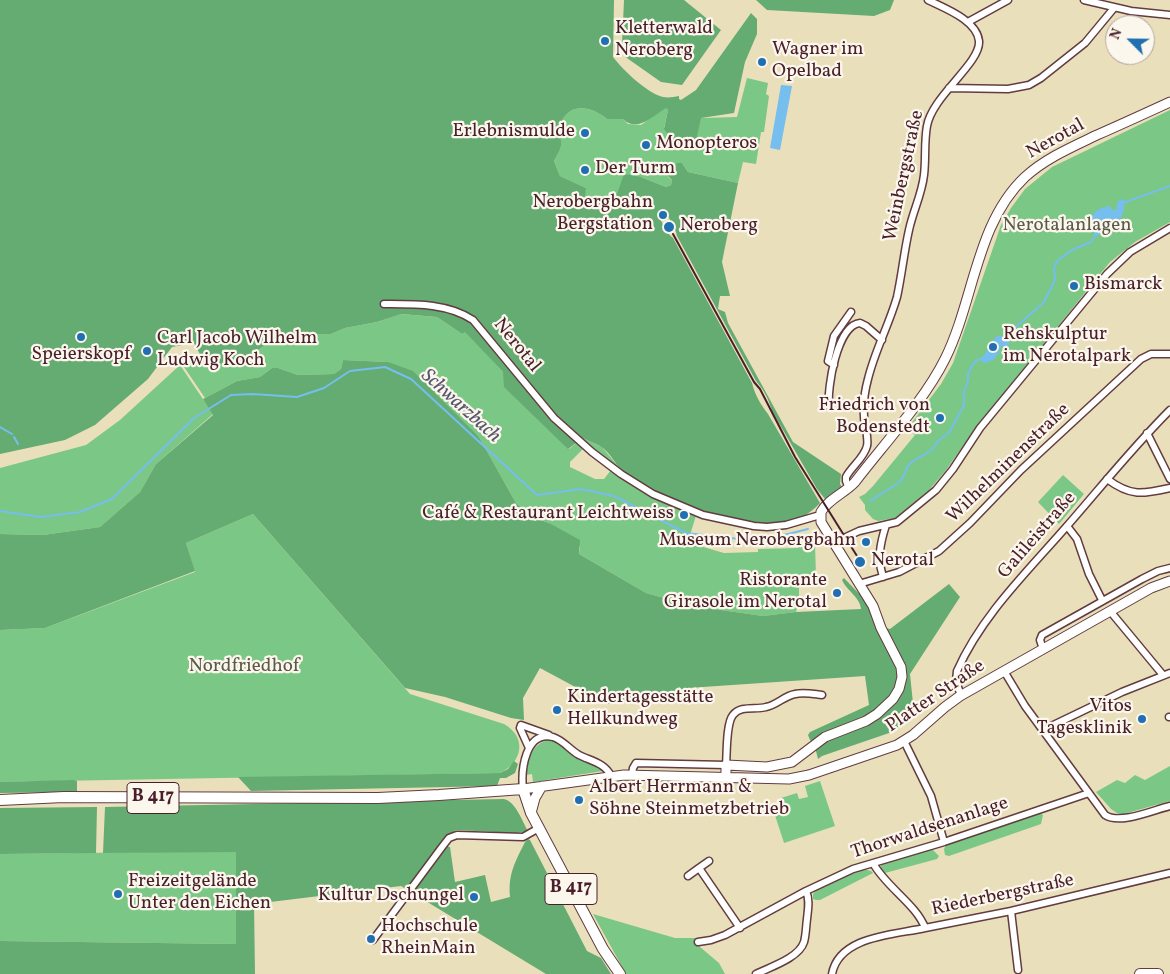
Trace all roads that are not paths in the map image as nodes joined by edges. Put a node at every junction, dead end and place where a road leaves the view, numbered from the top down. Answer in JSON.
{"nodes":[{"id":1,"x":928,"y":0,"type":"edge"},
{"id":2,"x":1008,"y":0,"type":"edge"},
{"id":3,"x":1084,"y":0,"type":"edge"},
{"id":4,"x":1114,"y":8,"type":"junction"},
{"id":5,"x":1170,"y":15,"type":"edge"},
{"id":6,"x":968,"y":22,"type":"junction"},
{"id":7,"x":949,"y":88,"type":"junction"},
{"id":8,"x":1170,"y":102,"type":"edge"},
{"id":9,"x":1170,"y":228,"type":"edge"},
{"id":10,"x":384,"y":304,"type":"dead end"},
{"id":11,"x":851,"y":312,"type":"dead end"},
{"id":12,"x":882,"y":340,"type":"junction"},
{"id":13,"x":1170,"y":354,"type":"edge"},
{"id":14,"x":834,"y":365,"type":"junction"},
{"id":15,"x":829,"y":406,"type":"dead end"},
{"id":16,"x":1170,"y":410,"type":"edge"},
{"id":17,"x":1146,"y":434,"type":"junction"},
{"id":18,"x":1107,"y":479,"type":"junction"},
{"id":19,"x":1170,"y":479,"type":"edge"},
{"id":20,"x":849,"y":488,"type":"junction"},
{"id":21,"x":1170,"y":488,"type":"edge"},
{"id":22,"x":820,"y":515,"type":"junction"},
{"id":23,"x":886,"y":526,"type":"junction"},
{"id":24,"x":1067,"y":526,"type":"junction"},
{"id":25,"x":833,"y":543,"type":"junction"},
{"id":26,"x":1170,"y":568,"type":"edge"},
{"id":27,"x":883,"y":577,"type":"junction"},
{"id":28,"x":1170,"y":581,"type":"edge"},
{"id":29,"x":859,"y":584,"type":"junction"},
{"id":30,"x":1102,"y":600,"type":"junction"},
{"id":31,"x":1110,"y":611,"type":"junction"},
{"id":32,"x":1043,"y":649,"type":"junction"},
{"id":33,"x":1004,"y":671,"type":"junction"},
{"id":34,"x":1167,"y":674,"type":"edge"},
{"id":35,"x":822,"y":695,"type":"dead end"},
{"id":36,"x":961,"y":696,"type":"junction"},
{"id":37,"x":1043,"y":730,"type":"junction"},
{"id":38,"x":552,"y":737,"type":"junction"},
{"id":39,"x":904,"y":741,"type":"junction"},
{"id":40,"x":529,"y":748,"type":"junction"},
{"id":41,"x":726,"y":765,"type":"junction"},
{"id":42,"x":632,"y":774,"type":"junction"},
{"id":43,"x":611,"y":776,"type":"junction"},
{"id":44,"x":726,"y":777,"type":"junction"},
{"id":45,"x":542,"y":786,"type":"junction"},
{"id":46,"x":523,"y":789,"type":"junction"},
{"id":47,"x":1089,"y":793,"type":"junction"},
{"id":48,"x":0,"y":800,"type":"edge"},
{"id":49,"x":1170,"y":806,"type":"edge"},
{"id":50,"x":531,"y":813,"type":"junction"},
{"id":51,"x":539,"y":828,"type":"junction"},
{"id":52,"x":944,"y":842,"type":"junction"},
{"id":53,"x":709,"y":861,"type":"dead end"},
{"id":54,"x":873,"y":863,"type":"junction"},
{"id":55,"x":699,"y":868,"type":"junction"},
{"id":56,"x":1170,"y":873,"type":"edge"},
{"id":57,"x":688,"y":876,"type":"dead end"},
{"id":58,"x":806,"y":891,"type":"junction"},
{"id":59,"x":1011,"y":911,"type":"junction"},
{"id":60,"x":740,"y":928,"type":"junction"},
{"id":61,"x":925,"y":928,"type":"junction"},
{"id":62,"x":373,"y":940,"type":"dead end"},
{"id":63,"x":698,"y":942,"type":"dead end"},
{"id":64,"x":1018,"y":970,"type":"dead end"},
{"id":65,"x":620,"y":974,"type":"edge"},
{"id":66,"x":756,"y":974,"type":"edge"},
{"id":67,"x":832,"y":974,"type":"edge"},
{"id":68,"x":1140,"y":974,"type":"edge"},
{"id":69,"x":1158,"y":974,"type":"edge"}],
"edges":[{"from":1,"to":6,"type":"street"},
{"from":2,"to":6,"type":"street"},
{"from":3,"to":4,"type":"street"},
{"from":4,"to":5,"type":"street"},
{"from":4,"to":7,"type":"street"},
{"from":6,"to":7,"type":"street","name":"Weinbergstraße"},
{"from":7,"to":12,"type":"street","name":"Weinbergstraße"},
{"from":8,"to":20,"type":"street","name":"Nerotal"},
{"from":9,"to":23,"type":"street"},
{"from":10,"to":22,"type":"street","name":"Nerotal"},
{"from":11,"to":14,"type":"street"},
{"from":12,"to":14,"type":"street"},
{"from":12,"to":20,"type":"street","name":"Weinbergstraße"},
{"from":13,"to":27,"type":"street","name":"Wilhelminenstraße"},
{"from":14,"to":15,"type":"street"},
{"from":16,"to":17,"type":"street","name":"Galileistraße"},
{"from":17,"to":18,"type":"street","name":"Galileistraße"},
{"from":17,"to":19,"type":"street"},
{"from":18,"to":21,"type":"street"},
{"from":18,"to":24,"type":"street","name":"Galileistraße"},
{"from":20,"to":22,"type":"street","name":"Nerotal"},
{"from":22,"to":25,"type":"street"},
{"from":23,"to":25,"type":"street"},
{"from":23,"to":27,"type":"street"},
{"from":24,"to":30,"type":"street"},
{"from":24,"to":36,"type":"street","name":"Galileistraße"},
{"from":25,"to":29,"type":"street"},
{"from":26,"to":30,"type":"street"},
{"from":27,"to":29,"type":"street","name":"Wilhelminenstraße"},
{"from":28,"to":31,"type":"street","name":"Platter Straße"},
{"from":29,"to":41,"type":"street"},
{"from":30,"to":32,"type":"street"},
{"from":31,"to":32,"type":"street","name":"Platter Straße"},
{"from":31,"to":34,"type":"street"},
{"from":32,"to":33,"type":"street","name":"Platter Straße"},
{"from":33,"to":36,"type":"street","name":"Platter Straße"},
{"from":33,"to":37,"type":"street"},
{"from":34,"to":37,"type":"street"},
{"from":35,"to":41,"type":"street"},
{"from":36,"to":39,"type":"street","name":"Platter Straße"},
{"from":37,"to":47,"type":"street"},
{"from":38,"to":40,"type":"street"},
{"from":38,"to":40,"type":"street"},
{"from":38,"to":43,"type":"street"},
{"from":39,"to":44,"type":"street","name":"Platter Straße"},
{"from":39,"to":52,"type":"street"},
{"from":40,"to":46,"type":"street"},
{"from":41,"to":42,"type":"street","name":"Platter Straße"},
{"from":41,"to":44,"type":"street"},
{"from":42,"to":43,"type":"street","name":"Platter Straße"},
{"from":42,"to":44,"type":"street","name":"Platter Straße"},
{"from":43,"to":45,"type":"street","name":"Platter Straße"},
{"from":45,"to":46,"type":"street","name":"Platter Straße"},
{"from":45,"to":50,"type":"street"},
{"from":46,"to":48,"type":"main road","number":"B 417"},
{"from":46,"to":50,"type":"main road","number":"B 417"},
{"from":47,"to":49,"type":"street"},
{"from":47,"to":52,"type":"street","name":"Thorwaldsenanlage"},
{"from":50,"to":51,"type":"main road","number":"B 417"},
{"from":51,"to":62,"type":"street"},
{"from":51,"to":65,"type":"main road","number":"B 417"},
{"from":52,"to":54,"type":"street","name":"Thorwaldsenanlage"},
{"from":53,"to":55,"type":"street"},
{"from":54,"to":58,"type":"street","name":"Thorwaldsenanlage"},
{"from":54,"to":61,"type":"street","name":"Riederbergstraße"},
{"from":55,"to":57,"type":"street"},
{"from":55,"to":60,"type":"street"},
{"from":56,"to":59,"type":"street","name":"Riederbergstraße"},
{"from":58,"to":60,"type":"street","name":"Thorwaldsenanlage"},
{"from":58,"to":66,"type":"street"},
{"from":59,"to":61,"type":"street","name":"Riederbergstraße"},
{"from":59,"to":64,"type":"street"},
{"from":60,"to":63,"type":"street","name":"Thorwaldsenanlage"},
{"from":61,"to":67,"type":"street"},
{"from":68,"to":69,"type":"main road"}]}
